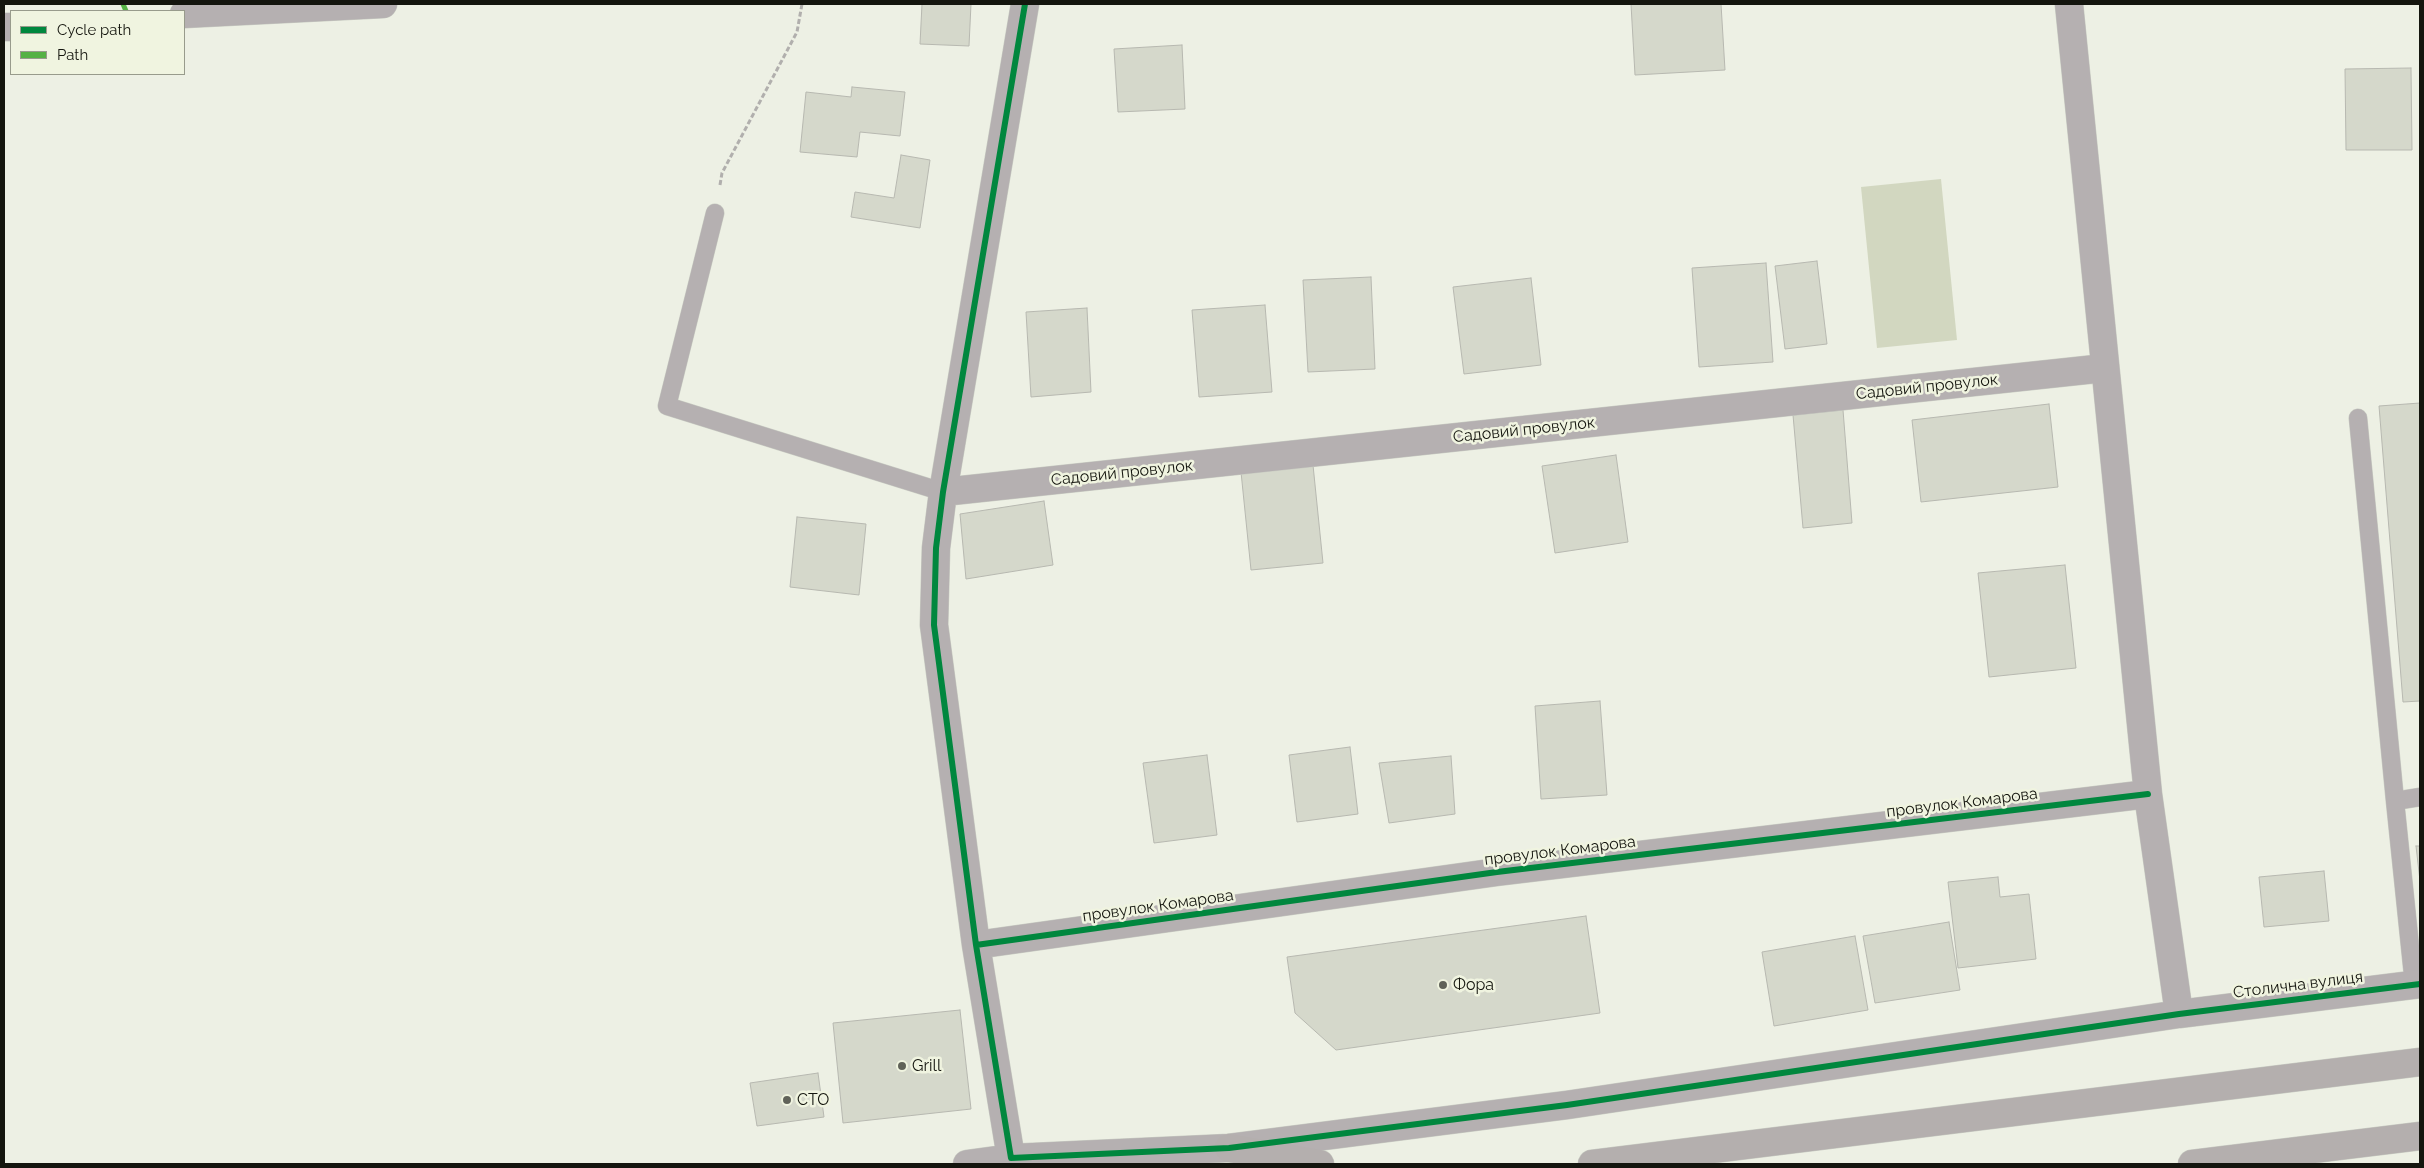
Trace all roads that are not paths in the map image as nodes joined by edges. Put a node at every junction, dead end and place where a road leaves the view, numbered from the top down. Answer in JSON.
{"nodes":[{"id":1,"x":383,"y":4,"type":"edge"},
{"id":2,"x":1025,"y":4,"type":"edge"},
{"id":3,"x":2068,"y":4,"type":"edge"},
{"id":4,"x":185,"y":14,"type":"edge"},
{"id":5,"x":715,"y":213,"type":"road end"},
{"id":6,"x":2106,"y":368,"type":"junction"},
{"id":7,"x":2358,"y":418,"type":"dead end"},
{"id":8,"x":943,"y":492,"type":"junction"},
{"id":9,"x":2148,"y":794,"type":"junction"},
{"id":10,"x":2420,"y":797,"type":"edge"},
{"id":11,"x":2394,"y":801,"type":"junction"},
{"id":12,"x":976,"y":945,"type":"junction"},
{"id":13,"x":2417,"y":984,"type":"edge"},
{"id":14,"x":2179,"y":1014,"type":"junction"},
{"id":15,"x":2420,"y":1062,"type":"edge"},
{"id":16,"x":2420,"y":1136,"type":"edge"},
{"id":17,"x":1229,"y":1148,"type":"junction"},
{"id":18,"x":1011,"y":1158,"type":"junction"},
{"id":19,"x":967,"y":1164,"type":"edge"},
{"id":20,"x":1320,"y":1164,"type":"edge"},
{"id":21,"x":1592,"y":1164,"type":"edge"},
{"id":22,"x":2192,"y":1164,"type":"edge"}],
"edges":[{"from":1,"to":4,"type":"street"},
{"from":2,"to":8,"type":"street"},
{"from":3,"to":6,"type":"street"},
{"from":5,"to":8,"type":"lane"},
{"from":6,"to":8,"type":"street","name":"Садовий провулок"},
{"from":6,"to":9,"type":"street"},
{"from":7,"to":11,"type":"lane"},
{"from":8,"to":12,"type":"street"},
{"from":9,"to":12,"type":"street","name":"провулок Комарова"},
{"from":9,"to":14,"type":"street"},
{"from":10,"to":11,"type":"lane"},
{"from":11,"to":13,"type":"lane"},
{"from":12,"to":18,"type":"street"},
{"from":13,"to":14,"type":"street","name":"Столична вулиця"},
{"from":14,"to":17,"type":"street","name":"Столична вулиця"},
{"from":15,"to":21,"type":"highway"},
{"from":16,"to":22,"type":"highway"},
{"from":17,"to":18,"type":"street","name":"Столична вулиця"},
{"from":17,"to":20,"type":"highway"},
{"from":18,"to":19,"type":"street","name":"Столична вулиця"}]}
